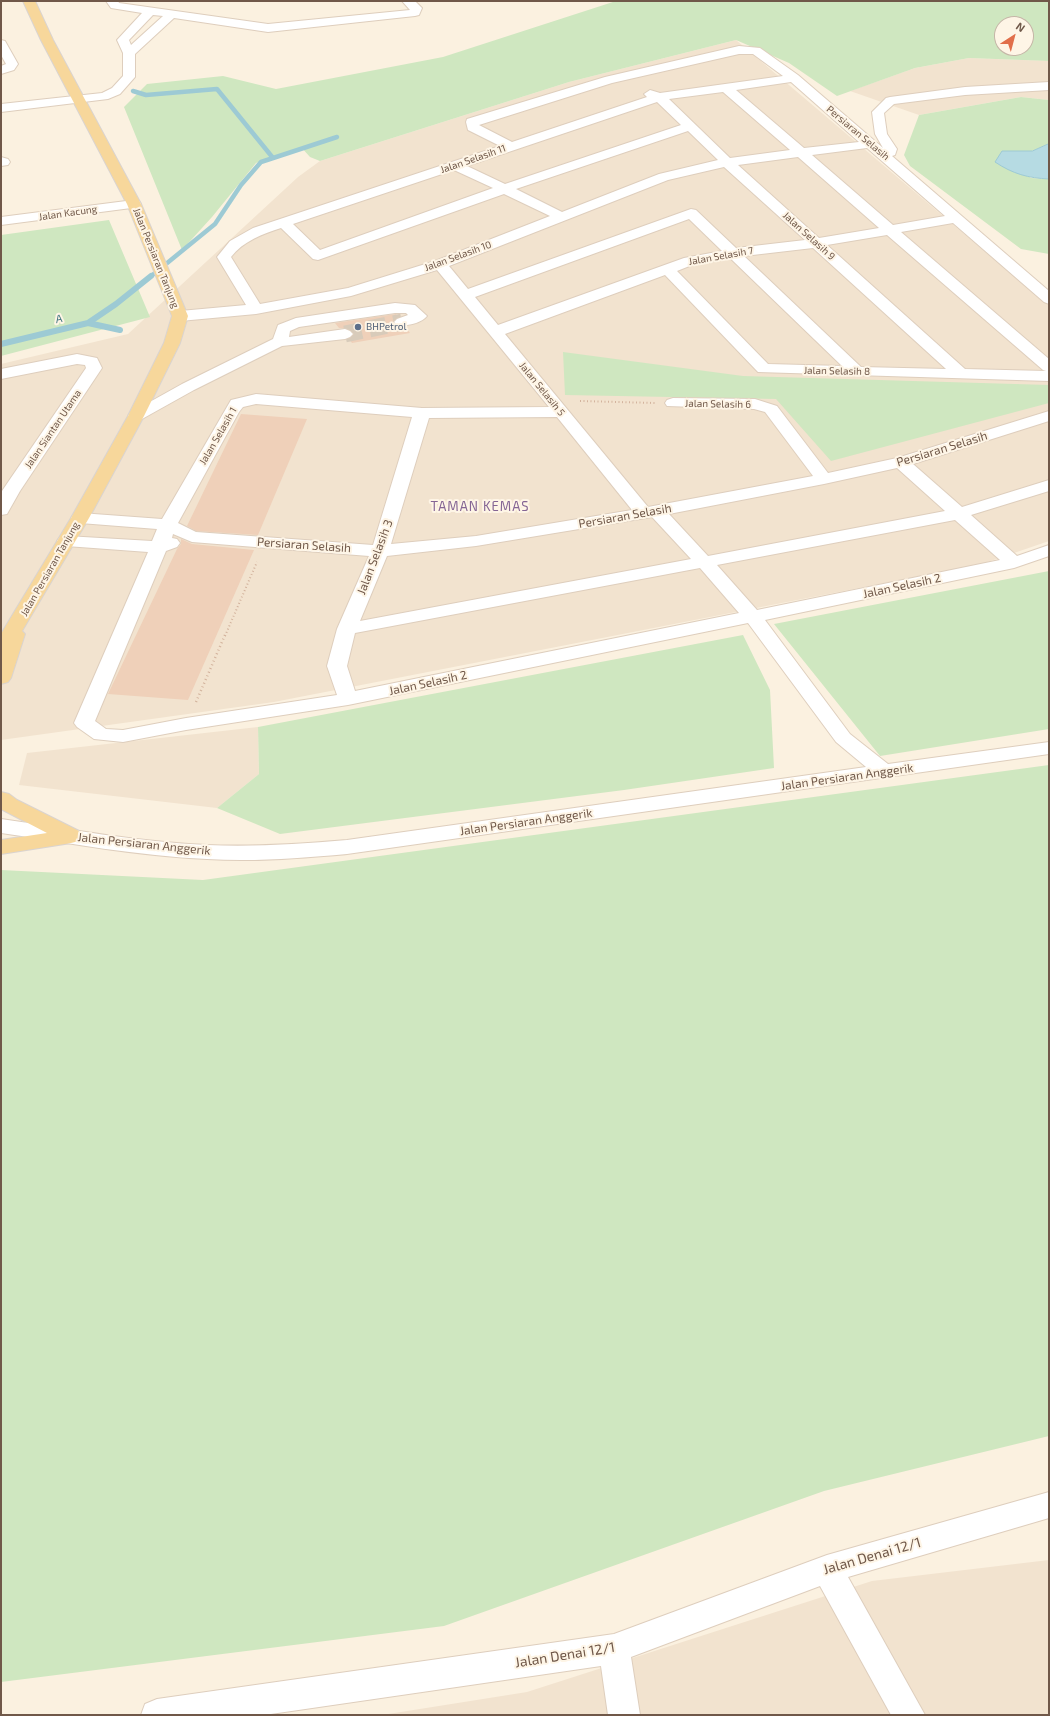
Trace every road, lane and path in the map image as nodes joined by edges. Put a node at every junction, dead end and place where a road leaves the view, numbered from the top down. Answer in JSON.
{"nodes":[{"id":1,"x":29,"y":1,"type":"edge"},
{"id":2,"x":112,"y":1,"type":"edge"},
{"id":3,"x":408,"y":1,"type":"edge"},
{"id":4,"x":149,"y":12,"type":"junction"},
{"id":5,"x":171,"y":15,"type":"junction"},
{"id":6,"x":1,"y":44,"type":"edge"},
{"id":7,"x":129,"y":53,"type":"junction"},
{"id":8,"x":1,"y":70,"type":"edge"},
{"id":9,"x":1031,"y":73,"type":"dead end"},
{"id":10,"x":794,"y":78,"type":"junction"},
{"id":11,"x":609,"y":80,"type":"junction"},
{"id":12,"x":1047,"y":86,"type":"edge"},
{"id":13,"x":726,"y":88,"type":"junction"},
{"id":14,"x":659,"y":97,"type":"junction"},
{"id":15,"x":79,"y":99,"type":"junction"},
{"id":16,"x":1,"y":108,"type":"edge"},
{"id":17,"x":691,"y":126,"type":"junction"},
{"id":18,"x":871,"y":144,"type":"junction"},
{"id":19,"x":510,"y":146,"type":"junction"},
{"id":20,"x":802,"y":153,"type":"junction"},
{"id":21,"x":883,"y":154,"type":"junction"},
{"id":22,"x":727,"y":162,"type":"junction"},
{"id":23,"x":455,"y":165,"type":"junction"},
{"id":24,"x":504,"y":189,"type":"junction"},
{"id":25,"x":134,"y":204,"type":"junction"},
{"id":26,"x":562,"y":217,"type":"junction"},
{"id":27,"x":957,"y":218,"type":"junction"},
{"id":28,"x":1,"y":221,"type":"edge"},
{"id":29,"x":284,"y":223,"type":"junction"},
{"id":30,"x":889,"y":231,"type":"junction"},
{"id":31,"x":816,"y":242,"type":"junction"},
{"id":32,"x":733,"y":253,"type":"junction"},
{"id":33,"x":440,"y":264,"type":"junction"},
{"id":34,"x":667,"y":269,"type":"junction"},
{"id":35,"x":351,"y":292,"type":"junction"},
{"id":36,"x":466,"y":295,"type":"junction"},
{"id":37,"x":1049,"y":299,"type":"edge"},
{"id":38,"x":256,"y":309,"type":"junction"},
{"id":39,"x":359,"y":314,"type":"junction"},
{"id":40,"x":180,"y":316,"type":"junction"},
{"id":41,"x":402,"y":322,"type":"tunnel mouth"},
{"id":42,"x":495,"y":332,"type":"junction"},
{"id":43,"x":345,"y":334,"type":"tunnel mouth"},
{"id":44,"x":280,"y":341,"type":"junction"},
{"id":45,"x":1049,"y":367,"type":"edge"},
{"id":46,"x":856,"y":371,"type":"junction"},
{"id":47,"x":961,"y":374,"type":"junction"},
{"id":48,"x":1049,"y":376,"type":"edge"},
{"id":49,"x":3,"y":377,"type":"edge"},
{"id":50,"x":673,"y":403,"type":"joint"},
{"id":51,"x":556,"y":406,"type":"junction"},
{"id":52,"x":422,"y":413,"type":"junction"},
{"id":53,"x":136,"y":416,"type":"junction"},
{"id":54,"x":1049,"y":416,"type":"edge"},
{"id":55,"x":901,"y":462,"type":"junction"},
{"id":56,"x":824,"y":479,"type":"junction"},
{"id":57,"x":1049,"y":485,"type":"edge"},
{"id":58,"x":6,"y":491,"type":"edge"},
{"id":59,"x":1,"y":510,"type":"edge"},
{"id":60,"x":650,"y":512,"type":"junction"},
{"id":61,"x":958,"y":514,"type":"junction"},
{"id":62,"x":80,"y":518,"type":"junction"},
{"id":63,"x":168,"y":525,"type":"junction"},
{"id":64,"x":192,"y":537,"type":"junction"},
{"id":65,"x":66,"y":541,"type":"junction"},
{"id":66,"x":265,"y":543,"type":"junction"},
{"id":67,"x":159,"y":547,"type":"junction"},
{"id":68,"x":1049,"y":550,"type":"edge"},
{"id":69,"x":380,"y":551,"type":"junction"},
{"id":70,"x":704,"y":562,"type":"junction"},
{"id":71,"x":1014,"y":563,"type":"junction"},
{"id":72,"x":753,"y":617,"type":"junction"},
{"id":73,"x":20,"y":620,"type":"junction"},
{"id":74,"x":347,"y":629,"type":"junction"},
{"id":75,"x":1,"y":648,"type":"edge"},
{"id":76,"x":1,"y":678,"type":"edge"},
{"id":77,"x":348,"y":699,"type":"junction"},
{"id":78,"x":186,"y":724,"type":"junction"},
{"id":79,"x":101,"y":735,"type":"joint"},
{"id":80,"x":1049,"y":748,"type":"edge"},
{"id":81,"x":885,"y":772,"type":"junction"},
{"id":82,"x":1,"y":799,"type":"edge"},
{"id":83,"x":1,"y":826,"type":"edge"},
{"id":84,"x":71,"y":836,"type":"junction"},
{"id":85,"x":1,"y":847,"type":"edge"},
{"id":86,"x":1049,"y":1505,"type":"edge"},
{"id":87,"x":827,"y":1569,"type":"junction"},
{"id":88,"x":614,"y":1649,"type":"junction"},
{"id":89,"x":157,"y":1715,"type":"edge"},
{"id":90,"x":624,"y":1715,"type":"edge"},
{"id":91,"x":909,"y":1715,"type":"edge"}],
"edges":[{"from":1,"to":15,"type":"main road","name":"Jalan Persiaran Tanjung"},
{"from":2,"to":4,"type":"street"},
{"from":3,"to":5,"type":"street"},
{"from":4,"to":5,"type":"street"},
{"from":4,"to":7,"type":"street"},
{"from":5,"to":7,"type":"street"},
{"from":6,"to":8,"type":"street"},
{"from":7,"to":15,"type":"street"},
{"from":9,"to":12,"type":"street"},
{"from":10,"to":11,"type":"street","name":"Persiaran Selasih"},
{"from":10,"to":13,"type":"street","name":"Jalan Selasih 11"},
{"from":10,"to":18,"type":"street","name":"Persiaran Selasih"},
{"from":11,"to":14,"type":"street"},
{"from":11,"to":19,"type":"street","name":"Persiaran Selasih"},
{"from":12,"to":21,"type":"street"},
{"from":13,"to":14,"type":"street","name":"Jalan Selasih 11"},
{"from":13,"to":20,"type":"street"},
{"from":14,"to":17,"type":"street","name":"Jalan Selasih 9"},
{"from":14,"to":19,"type":"street","name":"Jalan Selasih 11"},
{"from":15,"to":16,"type":"street"},
{"from":15,"to":25,"type":"main road","name":"Jalan Persiaran Tanjung"},
{"from":17,"to":22,"type":"street","name":"Jalan Selasih 9"},
{"from":17,"to":24,"type":"street"},
{"from":18,"to":20,"type":"street","name":"Jalan Selasih 10"},
{"from":18,"to":21,"type":"street","name":"Persiaran Selasih"},
{"from":19,"to":23,"type":"street","name":"Jalan Selasih 11"},
{"from":20,"to":22,"type":"street","name":"Jalan Selasih 10"},
{"from":20,"to":30,"type":"street"},
{"from":21,"to":27,"type":"street","name":"Persiaran Selasih"},
{"from":22,"to":26,"type":"street","name":"Jalan Selasih 10"},
{"from":22,"to":31,"type":"street","name":"Jalan Selasih 9"},
{"from":23,"to":24,"type":"street"},
{"from":23,"to":29,"type":"street","name":"Jalan Selasih 11"},
{"from":24,"to":26,"type":"street"},
{"from":24,"to":29,"type":"street"},
{"from":25,"to":28,"type":"street","name":"Jalan Kacung"},
{"from":25,"to":40,"type":"main road","name":"Jalan Persiaran Tanjung"},
{"from":26,"to":33,"type":"street","name":"Jalan Selasih 10"},
{"from":27,"to":30,"type":"street","name":"Jalan Selasih 7"},
{"from":27,"to":37,"type":"street","name":"Persiaran Selasih"},
{"from":29,"to":38,"type":"street","name":"Jalan Selasih 11"},
{"from":30,"to":31,"type":"street","name":"Jalan Selasih 7"},
{"from":30,"to":45,"type":"street"},
{"from":31,"to":32,"type":"street","name":"Jalan Selasih 7"},
{"from":31,"to":47,"type":"street","name":"Jalan Selasih 9"},
{"from":32,"to":34,"type":"street","name":"Jalan Selasih 7"},
{"from":32,"to":36,"type":"street"},
{"from":32,"to":46,"type":"street"},
{"from":33,"to":35,"type":"street","name":"Jalan Selasih 10"},
{"from":33,"to":36,"type":"street","name":"Jalan Selasih 5"},
{"from":34,"to":42,"type":"street","name":"Jalan Selasih 7"},
{"from":34,"to":46,"type":"street","name":"Jalan Selasih 8"},
{"from":35,"to":38,"type":"street","name":"Jalan Selasih 10"},
{"from":35,"to":39,"type":"street"},
{"from":36,"to":42,"type":"street","name":"Jalan Selasih 5"},
{"from":38,"to":40,"type":"street","name":"Jalan Selasih 10"},
{"from":39,"to":41,"type":"street"},
{"from":39,"to":44,"type":"street"},
{"from":40,"to":53,"type":"main road","name":"Jalan Persiaran Tanjung"},
{"from":42,"to":51,"type":"street","name":"Jalan Selasih 5"},
{"from":43,"to":44,"type":"street"},
{"from":44,"to":53,"type":"street"},
{"from":46,"to":47,"type":"street","name":"Jalan Selasih 8"},
{"from":47,"to":48,"type":"street","name":"Jalan Selasih 8"},
{"from":49,"to":58,"type":"street","name":"Jalan Siantan Utama"},
{"from":50,"to":51,"type":"path"},
{"from":50,"to":56,"type":"street","name":"Jalan Selasih 6"},
{"from":51,"to":52,"type":"street","name":"Jalan Selasih 1"},
{"from":51,"to":60,"type":"street","name":"Jalan Selasih 5"},
{"from":52,"to":63,"type":"street","name":"Jalan Selasih 1"},
{"from":52,"to":69,"type":"street","name":"Jalan Selasih 3"},
{"from":53,"to":62,"type":"main road","name":"Jalan Persiaran Tanjung"},
{"from":54,"to":55,"type":"street","name":"Persiaran Selasih"},
{"from":55,"to":56,"type":"street","name":"Persiaran Selasih"},
{"from":55,"to":61,"type":"street"},
{"from":56,"to":60,"type":"street","name":"Persiaran Selasih"},
{"from":57,"to":61,"type":"street"},
{"from":58,"to":59,"type":"street","name":"Jalan Siantan Utama"},
{"from":60,"to":69,"type":"street","name":"Persiaran Selasih"},
{"from":60,"to":70,"type":"street","name":"Jalan Selasih 5"},
{"from":61,"to":70,"type":"street"},
{"from":61,"to":71,"type":"street"},
{"from":62,"to":63,"type":"street","name":"Persiaran Selasih"},
{"from":62,"to":65,"type":"main road","name":"Jalan Persiaran Tanjung"},
{"from":63,"to":64,"type":"street","name":"Persiaran Selasih"},
{"from":63,"to":67,"type":"street","name":"Jalan Selasih 1"},
{"from":64,"to":66,"type":"street","name":"Persiaran Selasih"},
{"from":64,"to":67,"type":"street","name":"Persiaran Selasih"},
{"from":65,"to":67,"type":"street","name":"Persiaran Selasih"},
{"from":65,"to":73,"type":"main road","name":"Jalan Persiaran Tanjung"},
{"from":66,"to":69,"type":"street","name":"Persiaran Selasih"},
{"from":66,"to":78,"type":"path"},
{"from":67,"to":79,"type":"street","name":"Jalan Selasih 1"},
{"from":68,"to":71,"type":"street","name":"Jalan Selasih 2"},
{"from":69,"to":74,"type":"street","name":"Jalan Selasih 3"},
{"from":70,"to":72,"type":"street","name":"Jalan Selasih 5"},
{"from":70,"to":74,"type":"street"},
{"from":71,"to":72,"type":"street","name":"Jalan Selasih 2"},
{"from":72,"to":77,"type":"street","name":"Jalan Selasih 2"},
{"from":72,"to":81,"type":"street"},
{"from":73,"to":75,"type":"main road","name":"Jalan Persiaran Tanjung"},
{"from":73,"to":76,"type":"main road","name":"Jalan Persiaran Tanjung"},
{"from":74,"to":77,"type":"street","name":"Jalan Selasih 3"},
{"from":77,"to":78,"type":"street","name":"Jalan Selasih 2"},
{"from":78,"to":79,"type":"street","name":"Jalan Selasih 2"},
{"from":80,"to":81,"type":"street","name":"Jalan Persiaran Anggerik"},
{"from":81,"to":84,"type":"street","name":"Jalan Persiaran Anggerik"},
{"from":82,"to":84,"type":"main road"},
{"from":83,"to":84,"type":"street","name":"Jalan Persiaran Anggerik"},
{"from":84,"to":85,"type":"main road"},
{"from":86,"to":87,"type":"street","name":"Jalan Denai 12/1"},
{"from":87,"to":88,"type":"street","name":"Jalan Denai 12/1"},
{"from":87,"to":91,"type":"street"},
{"from":88,"to":89,"type":"street","name":"Jalan Denai 12/1"},
{"from":88,"to":90,"type":"street"}]}
